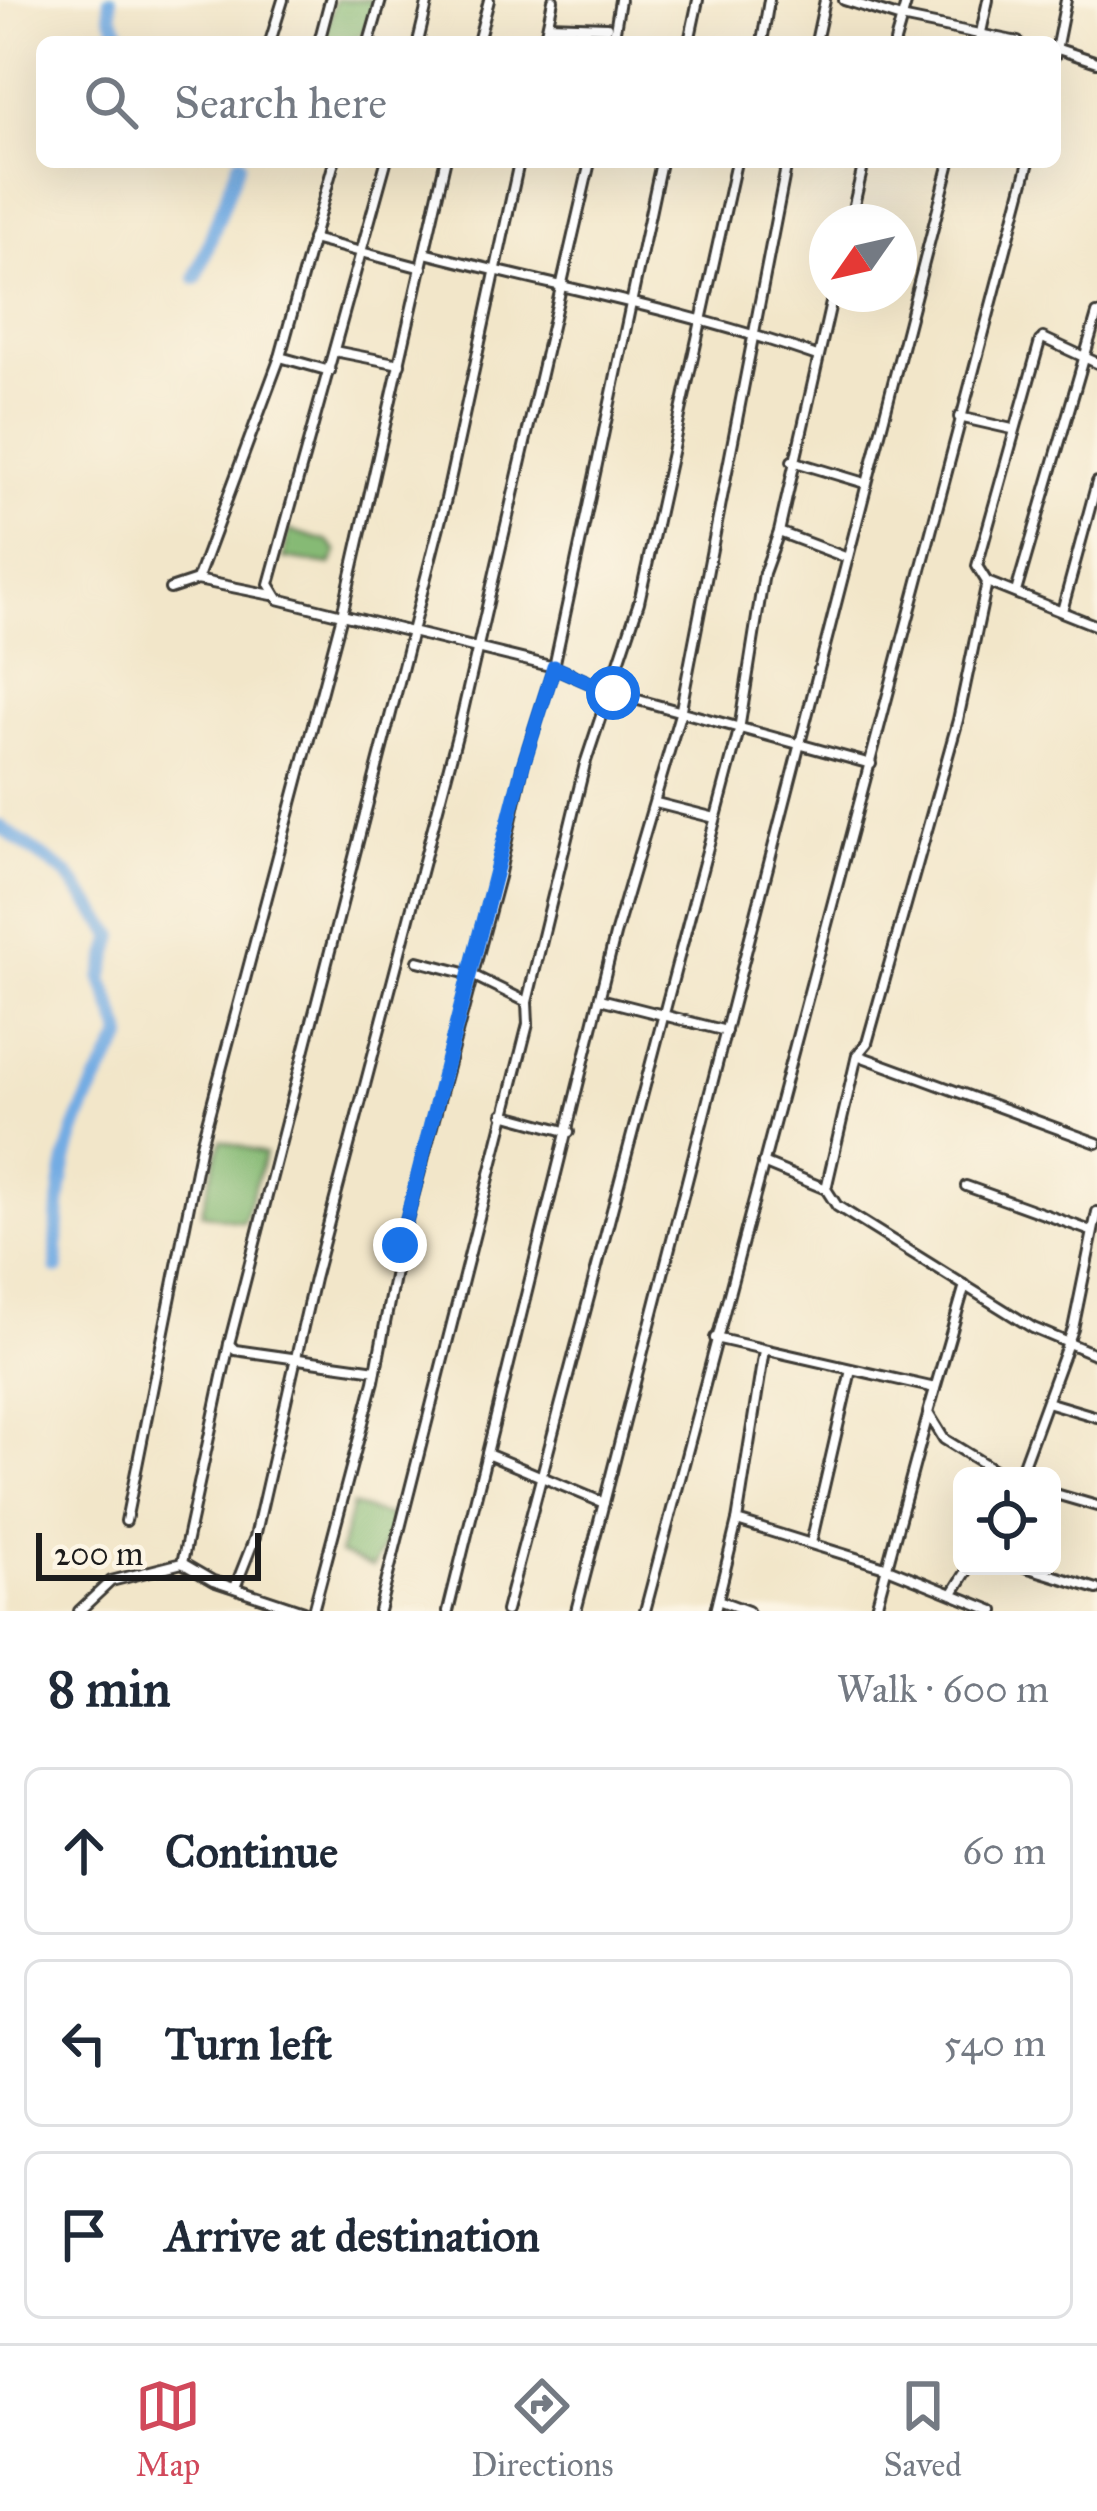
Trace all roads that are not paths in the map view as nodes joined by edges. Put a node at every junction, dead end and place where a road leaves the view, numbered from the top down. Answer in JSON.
{"nodes":[{"id":1,"x":283,"y":0,"type":"edge"},
{"id":2,"x":330,"y":0,"type":"edge"},
{"id":3,"x":381,"y":0,"type":"edge"},
{"id":4,"x":428,"y":0,"type":"edge"},
{"id":5,"x":489,"y":0,"type":"edge"},
{"id":6,"x":553,"y":0,"type":"edge"},
{"id":7,"x":620,"y":0,"type":"edge"},
{"id":8,"x":698,"y":0,"type":"edge"},
{"id":9,"x":769,"y":0,"type":"edge"},
{"id":10,"x":825,"y":0,"type":"edge"},
{"id":11,"x":844,"y":0,"type":"edge"},
{"id":12,"x":907,"y":0,"type":"edge"},
{"id":13,"x":988,"y":0,"type":"edge"},
{"id":14,"x":1066,"y":0,"type":"edge"},
{"id":15,"x":901,"y":18,"type":"junction"},
{"id":16,"x":548,"y":25,"type":"junction"},
{"id":17,"x":608,"y":27,"type":"dead end"},
{"id":18,"x":272,"y":36,"type":"edge"},
{"id":19,"x":321,"y":36,"type":"edge"},
{"id":20,"x":371,"y":36,"type":"edge"},
{"id":21,"x":419,"y":36,"type":"edge"},
{"id":22,"x":480,"y":36,"type":"edge"},
{"id":23,"x":545,"y":36,"type":"edge"},
{"id":24,"x":614,"y":36,"type":"edge"},
{"id":25,"x":690,"y":36,"type":"edge"},
{"id":26,"x":763,"y":36,"type":"edge"},
{"id":27,"x":817,"y":36,"type":"edge"},
{"id":28,"x":896,"y":36,"type":"edge"},
{"id":29,"x":969,"y":36,"type":"edge"},
{"id":30,"x":981,"y":36,"type":"edge"},
{"id":31,"x":1058,"y":36,"type":"edge"},
{"id":32,"x":1061,"y":52,"type":"edge"},
{"id":33,"x":1097,"y":62,"type":"edge"},
{"id":34,"x":332,"y":168,"type":"edge"},
{"id":35,"x":384,"y":168,"type":"edge"},
{"id":36,"x":445,"y":168,"type":"edge"},
{"id":37,"x":518,"y":168,"type":"edge"},
{"id":38,"x":589,"y":168,"type":"edge"},
{"id":39,"x":660,"y":168,"type":"edge"},
{"id":40,"x":735,"y":168,"type":"edge"},
{"id":41,"x":786,"y":168,"type":"edge"},
{"id":42,"x":863,"y":168,"type":"edge"},
{"id":43,"x":948,"y":168,"type":"edge"},
{"id":44,"x":1027,"y":168,"type":"edge"},
{"id":45,"x":854,"y":204,"type":"edge"},
{"id":46,"x":312,"y":239,"type":"junction"},
{"id":47,"x":358,"y":251,"type":"junction"},
{"id":48,"x":425,"y":253,"type":"junction"},
{"id":49,"x":422,"y":268,"type":"junction"},
{"id":50,"x":495,"y":273,"type":"junction"},
{"id":51,"x":561,"y":288,"type":"junction"},
{"id":52,"x":632,"y":302,"type":"junction"},
{"id":53,"x":828,"y":312,"type":"edge"},
{"id":54,"x":1097,"y":314,"type":"edge"},
{"id":55,"x":704,"y":317,"type":"junction"},
{"id":56,"x":1095,"y":331,"type":"edge"},
{"id":57,"x":752,"y":333,"type":"junction"},
{"id":58,"x":334,"y":351,"type":"junction"},
{"id":59,"x":817,"y":356,"type":"junction"},
{"id":60,"x":1083,"y":356,"type":"junction"},
{"id":61,"x":280,"y":357,"type":"junction"},
{"id":62,"x":1097,"y":363,"type":"edge"},
{"id":63,"x":400,"y":364,"type":"junction"},
{"id":64,"x":329,"y":371,"type":"junction"},
{"id":65,"x":959,"y":417,"type":"junction"},
{"id":66,"x":1012,"y":429,"type":"junction"},
{"id":67,"x":792,"y":461,"type":"junction"},
{"id":68,"x":1097,"y":482,"type":"edge"},
{"id":69,"x":865,"y":483,"type":"junction"},
{"id":70,"x":779,"y":532,"type":"junction"},
{"id":71,"x":845,"y":557,"type":"junction"},
{"id":72,"x":197,"y":580,"type":"junction"},
{"id":73,"x":987,"y":582,"type":"junction"},
{"id":74,"x":170,"y":589,"type":"dead end"},
{"id":75,"x":1016,"y":592,"type":"junction"},
{"id":76,"x":273,"y":595,"type":"junction"},
{"id":77,"x":1061,"y":611,"type":"junction"},
{"id":78,"x":341,"y":615,"type":"junction"},
{"id":79,"x":1097,"y":626,"type":"edge"},
{"id":80,"x":413,"y":629,"type":"junction"},
{"id":81,"x":478,"y":646,"type":"junction"},
{"id":82,"x":554,"y":667,"type":"junction"},
{"id":83,"x":613,"y":693,"type":"junction"},
{"id":84,"x":680,"y":714,"type":"junction"},
{"id":85,"x":739,"y":730,"type":"junction"},
{"id":86,"x":800,"y":745,"type":"junction"},
{"id":87,"x":871,"y":764,"type":"junction"},
{"id":88,"x":656,"y":803,"type":"junction"},
{"id":89,"x":716,"y":818,"type":"junction"},
{"id":90,"x":418,"y":962,"type":"dead end"},
{"id":91,"x":472,"y":975,"type":"junction"},
{"id":92,"x":600,"y":999,"type":"junction"},
{"id":93,"x":527,"y":1002,"type":"junction"},
{"id":94,"x":666,"y":1014,"type":"junction"},
{"id":95,"x":726,"y":1030,"type":"junction"},
{"id":96,"x":857,"y":1055,"type":"junction"},
{"id":97,"x":503,"y":1114,"type":"junction"},
{"id":98,"x":569,"y":1132,"type":"junction"},
{"id":99,"x":1097,"y":1143,"type":"edge"},
{"id":100,"x":763,"y":1163,"type":"junction"},
{"id":101,"x":966,"y":1186,"type":"dead end"},
{"id":102,"x":826,"y":1190,"type":"junction"},
{"id":103,"x":1097,"y":1212,"type":"edge"},
{"id":104,"x":1091,"y":1231,"type":"junction"},
{"id":105,"x":1084,"y":1257,"type":"junction"},
{"id":106,"x":1097,"y":1262,"type":"edge"},
{"id":107,"x":965,"y":1285,"type":"junction"},
{"id":108,"x":510,"y":1317,"type":"dead end"},
{"id":109,"x":519,"y":1325,"type":"junction"},
{"id":110,"x":715,"y":1338,"type":"junction"},
{"id":111,"x":229,"y":1344,"type":"junction"},
{"id":112,"x":1067,"y":1346,"type":"junction"},
{"id":113,"x":764,"y":1350,"type":"junction"},
{"id":114,"x":1097,"y":1355,"type":"edge"},
{"id":115,"x":298,"y":1357,"type":"junction"},
{"id":116,"x":851,"y":1369,"type":"junction"},
{"id":117,"x":376,"y":1370,"type":"junction"},
{"id":118,"x":935,"y":1388,"type":"junction"},
{"id":119,"x":1050,"y":1403,"type":"junction"},
{"id":120,"x":928,"y":1413,"type":"junction"},
{"id":121,"x":1097,"y":1417,"type":"edge"},
{"id":122,"x":487,"y":1454,"type":"junction"},
{"id":123,"x":989,"y":1467,"type":"edge"},
{"id":124,"x":1023,"y":1467,"type":"edge"},
{"id":125,"x":541,"y":1476,"type":"junction"},
{"id":126,"x":1061,"y":1496,"type":"edge"},
{"id":127,"x":604,"y":1503,"type":"junction"},
{"id":128,"x":1097,"y":1506,"type":"edge"},
{"id":129,"x":126,"y":1521,"type":"dead end"},
{"id":130,"x":737,"y":1521,"type":"junction"},
{"id":131,"x":811,"y":1544,"type":"junction"},
{"id":132,"x":182,"y":1563,"type":"junction"},
{"id":133,"x":885,"y":1567,"type":"junction"},
{"id":134,"x":964,"y":1575,"type":"edge"},
{"id":135,"x":1051,"y":1575,"type":"edge"},
{"id":136,"x":236,"y":1586,"type":"junction"},
{"id":137,"x":1097,"y":1589,"type":"edge"},
{"id":138,"x":953,"y":1593,"type":"junction"},
{"id":139,"x":717,"y":1606,"type":"edge"},
{"id":140,"x":80,"y":1611,"type":"edge"},
{"id":141,"x":303,"y":1611,"type":"edge"},
{"id":142,"x":314,"y":1611,"type":"edge"},
{"id":143,"x":379,"y":1611,"type":"edge"},
{"id":144,"x":448,"y":1611,"type":"edge"},
{"id":145,"x":506,"y":1611,"type":"edge"},
{"id":146,"x":576,"y":1611,"type":"edge"},
{"id":147,"x":645,"y":1611,"type":"edge"},
{"id":148,"x":748,"y":1611,"type":"edge"},
{"id":149,"x":875,"y":1611,"type":"edge"},
{"id":150,"x":994,"y":1611,"type":"edge"}],
"edges":[{"from":1,"to":18,"type":"street"},
{"from":2,"to":19,"type":"street"},
{"from":3,"to":20,"type":"street"},
{"from":4,"to":21,"type":"street"},
{"from":5,"to":22,"type":"street"},
{"from":6,"to":16,"type":"street"},
{"from":7,"to":24,"type":"street"},
{"from":8,"to":25,"type":"street"},
{"from":9,"to":26,"type":"street"},
{"from":10,"to":27,"type":"street"},
{"from":11,"to":15,"type":"street"},
{"from":12,"to":15,"type":"street"},
{"from":13,"to":30,"type":"street"},
{"from":14,"to":31,"type":"street"},
{"from":15,"to":28,"type":"street"},
{"from":15,"to":29,"type":"street"},
{"from":16,"to":17,"type":"street"},
{"from":16,"to":23,"type":"street"},
{"from":32,"to":33,"type":"street"},
{"from":34,"to":46,"type":"street"},
{"from":35,"to":47,"type":"street"},
{"from":36,"to":48,"type":"street"},
{"from":37,"to":50,"type":"street"},
{"from":38,"to":51,"type":"street"},
{"from":39,"to":52,"type":"street"},
{"from":40,"to":55,"type":"street"},
{"from":41,"to":57,"type":"street"},
{"from":42,"to":45,"type":"street"},
{"from":43,"to":69,"type":"street"},
{"from":44,"to":65,"type":"street"},
{"from":46,"to":47,"type":"street"},
{"from":46,"to":61,"type":"street"},
{"from":47,"to":49,"type":"street"},
{"from":47,"to":58,"type":"street"},
{"from":48,"to":49,"type":"street"},
{"from":48,"to":50,"type":"street"},
{"from":49,"to":63,"type":"street"},
{"from":50,"to":51,"type":"street"},
{"from":50,"to":80,"type":"street"},
{"from":51,"to":52,"type":"street"},
{"from":51,"to":81,"type":"street"},
{"from":52,"to":55,"type":"street"},
{"from":52,"to":82,"type":"street"},
{"from":53,"to":59,"type":"street"},
{"from":54,"to":56,"type":"street"},
{"from":55,"to":57,"type":"street"},
{"from":55,"to":83,"type":"street"},
{"from":56,"to":60,"type":"street"},
{"from":57,"to":59,"type":"street"},
{"from":57,"to":84,"type":"street"},
{"from":58,"to":63,"type":"street"},
{"from":58,"to":64,"type":"street"},
{"from":59,"to":67,"type":"street"},
{"from":60,"to":62,"type":"street"},
{"from":60,"to":66,"type":"street"},
{"from":60,"to":75,"type":"street"},
{"from":61,"to":64,"type":"street"},
{"from":61,"to":72,"type":"street"},
{"from":63,"to":78,"type":"street"},
{"from":64,"to":76,"type":"street"},
{"from":65,"to":66,"type":"street"},
{"from":65,"to":87,"type":"street"},
{"from":66,"to":73,"type":"street"},
{"from":67,"to":69,"type":"street"},
{"from":67,"to":70,"type":"street"},
{"from":68,"to":77,"type":"street"},
{"from":69,"to":71,"type":"street"},
{"from":70,"to":71,"type":"street"},
{"from":70,"to":85,"type":"street"},
{"from":71,"to":86,"type":"street"},
{"from":72,"to":74,"type":"street"},
{"from":72,"to":76,"type":"street"},
{"from":73,"to":75,"type":"street"},
{"from":73,"to":96,"type":"street"},
{"from":75,"to":77,"type":"street"},
{"from":76,"to":78,"type":"street"},
{"from":77,"to":79,"type":"street"},
{"from":78,"to":80,"type":"street"},
{"from":78,"to":129,"type":"street"},
{"from":80,"to":81,"type":"street"},
{"from":80,"to":111,"type":"street"},
{"from":81,"to":82,"type":"street"},
{"from":81,"to":115,"type":"street"},
{"from":82,"to":83,"type":"street"},
{"from":82,"to":91,"type":"street"},
{"from":83,"to":84,"type":"street"},
{"from":83,"to":93,"type":"street"},
{"from":84,"to":85,"type":"street"},
{"from":84,"to":88,"type":"street"},
{"from":85,"to":86,"type":"street"},
{"from":85,"to":89,"type":"street"},
{"from":86,"to":87,"type":"street"},
{"from":86,"to":95,"type":"street"},
{"from":87,"to":100,"type":"street"},
{"from":88,"to":89,"type":"street"},
{"from":88,"to":92,"type":"street"},
{"from":89,"to":94,"type":"street"},
{"from":90,"to":91,"type":"street"},
{"from":91,"to":93,"type":"street"},
{"from":91,"to":117,"type":"street"},
{"from":92,"to":94,"type":"street"},
{"from":92,"to":98,"type":"street"},
{"from":93,"to":97,"type":"street"},
{"from":94,"to":95,"type":"street"},
{"from":94,"to":125,"type":"street"},
{"from":95,"to":127,"type":"street"},
{"from":96,"to":99,"type":"street"},
{"from":96,"to":102,"type":"street"},
{"from":97,"to":98,"type":"street"},
{"from":97,"to":143,"type":"street"},
{"from":98,"to":109,"type":"street"},
{"from":100,"to":102,"type":"street"},
{"from":100,"to":110,"type":"street"},
{"from":101,"to":104,"type":"street"},
{"from":102,"to":107,"type":"street"},
{"from":103,"to":104,"type":"street"},
{"from":104,"to":105,"type":"street"},
{"from":105,"to":106,"type":"street"},
{"from":105,"to":112,"type":"street"},
{"from":107,"to":112,"type":"street"},
{"from":107,"to":118,"type":"street"},
{"from":108,"to":109,"type":"street"},
{"from":109,"to":122,"type":"street"},
{"from":110,"to":113,"type":"street"},
{"from":110,"to":147,"type":"street"},
{"from":111,"to":115,"type":"street"},
{"from":111,"to":132,"type":"street"},
{"from":112,"to":114,"type":"street"},
{"from":112,"to":119,"type":"street"},
{"from":113,"to":116,"type":"street"},
{"from":113,"to":130,"type":"street"},
{"from":115,"to":117,"type":"street"},
{"from":115,"to":136,"type":"street"},
{"from":116,"to":118,"type":"street"},
{"from":116,"to":131,"type":"street"},
{"from":117,"to":142,"type":"street"},
{"from":118,"to":120,"type":"street"},
{"from":119,"to":121,"type":"street"},
{"from":119,"to":124,"type":"street"},
{"from":120,"to":123,"type":"street"},
{"from":120,"to":133,"type":"street"},
{"from":122,"to":125,"type":"street"},
{"from":122,"to":144,"type":"street"},
{"from":125,"to":127,"type":"street"},
{"from":125,"to":145,"type":"street"},
{"from":126,"to":128,"type":"street"},
{"from":127,"to":146,"type":"street"},
{"from":130,"to":131,"type":"street"},
{"from":130,"to":139,"type":"street"},
{"from":131,"to":133,"type":"street"},
{"from":132,"to":136,"type":"street"},
{"from":132,"to":140,"type":"street"},
{"from":133,"to":138,"type":"street"},
{"from":133,"to":149,"type":"street"},
{"from":134,"to":138,"type":"street"},
{"from":135,"to":137,"type":"street"},
{"from":136,"to":141,"type":"street"},
{"from":138,"to":150,"type":"street"},
{"from":139,"to":148,"type":"street"}]}
